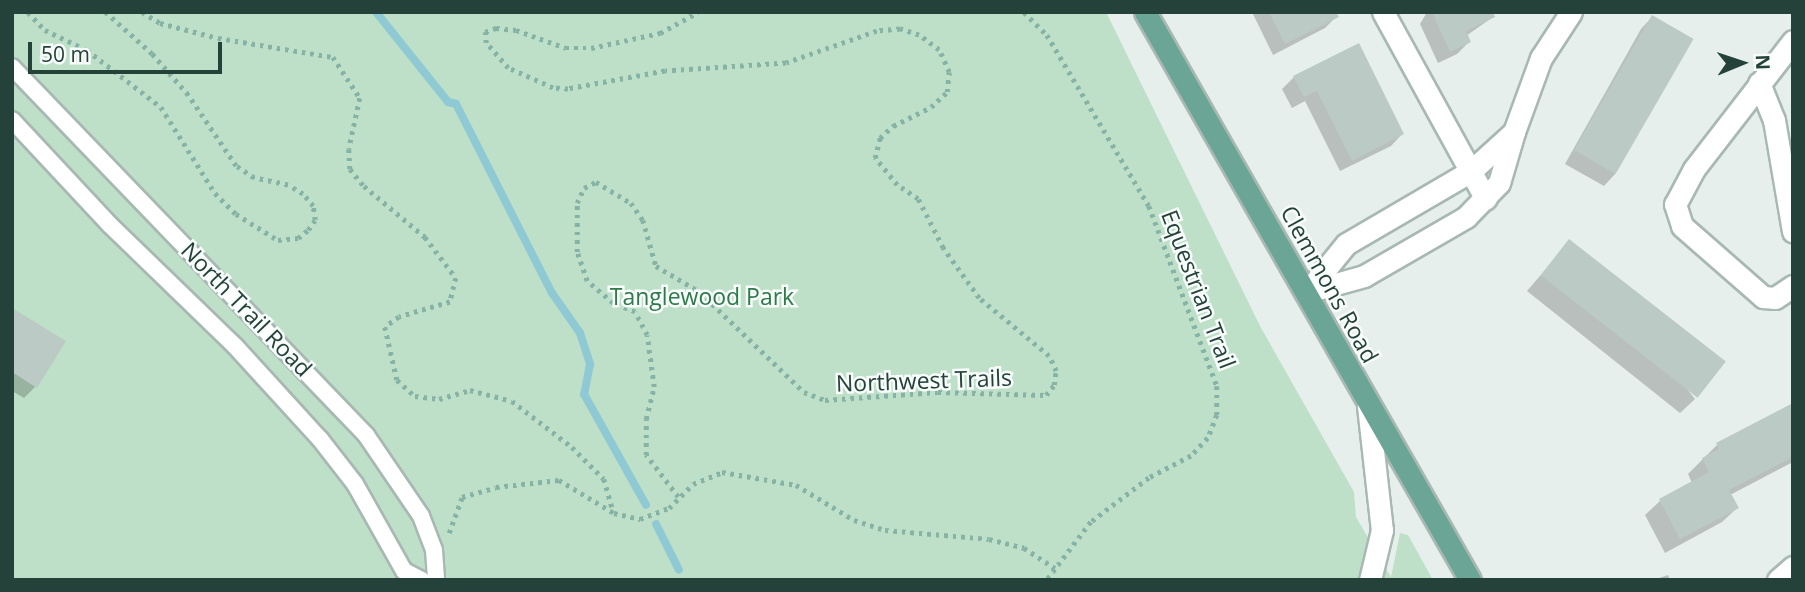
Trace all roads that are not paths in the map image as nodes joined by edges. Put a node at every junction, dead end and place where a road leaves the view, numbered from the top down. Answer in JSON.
{"nodes":[{"id":1,"x":1145,"y":12,"type":"edge"},
{"id":2,"x":1383,"y":12,"type":"edge"},
{"id":3,"x":1570,"y":12,"type":"edge"},
{"id":4,"x":1793,"y":41,"type":"edge"},
{"id":5,"x":12,"y":67,"type":"edge"},
{"id":6,"x":1759,"y":83,"type":"junction"},
{"id":7,"x":12,"y":120,"type":"edge"},
{"id":8,"x":1514,"y":132,"type":"junction"},
{"id":9,"x":1471,"y":171,"type":"junction"},
{"id":10,"x":1486,"y":199,"type":"junction"},
{"id":11,"x":1793,"y":231,"type":"edge"},
{"id":12,"x":1793,"y":286,"type":"edge"},
{"id":13,"x":1307,"y":292,"type":"junction"},
{"id":14,"x":1368,"y":406,"type":"junction"},
{"id":15,"x":1793,"y":567,"type":"edge"},
{"id":16,"x":422,"y":580,"type":"edge"},
{"id":17,"x":436,"y":580,"type":"edge"},
{"id":18,"x":1370,"y":580,"type":"edge"},
{"id":19,"x":1470,"y":580,"type":"edge"},
{"id":20,"x":1778,"y":580,"type":"edge"}],
"edges":[{"from":1,"to":13,"type":"main road","name":"Clemmons Road"},
{"from":2,"to":9,"type":"street"},
{"from":3,"to":8,"type":"street"},
{"from":4,"to":6,"type":"street"},
{"from":5,"to":17,"type":"lane","name":"North Trail Road"},
{"from":6,"to":11,"type":"street"},
{"from":6,"to":12,"type":"street"},
{"from":7,"to":16,"type":"lane","name":"North Trail Road"},
{"from":8,"to":9,"type":"street"},
{"from":8,"to":10,"type":"street"},
{"from":9,"to":10,"type":"street"},
{"from":9,"to":13,"type":"street"},
{"from":10,"to":13,"type":"street"},
{"from":13,"to":14,"type":"main road","name":"Clemmons Road"},
{"from":14,"to":18,"type":"street"},
{"from":14,"to":19,"type":"main road","name":"Clemmons Road"},
{"from":15,"to":20,"type":"street"}]}
